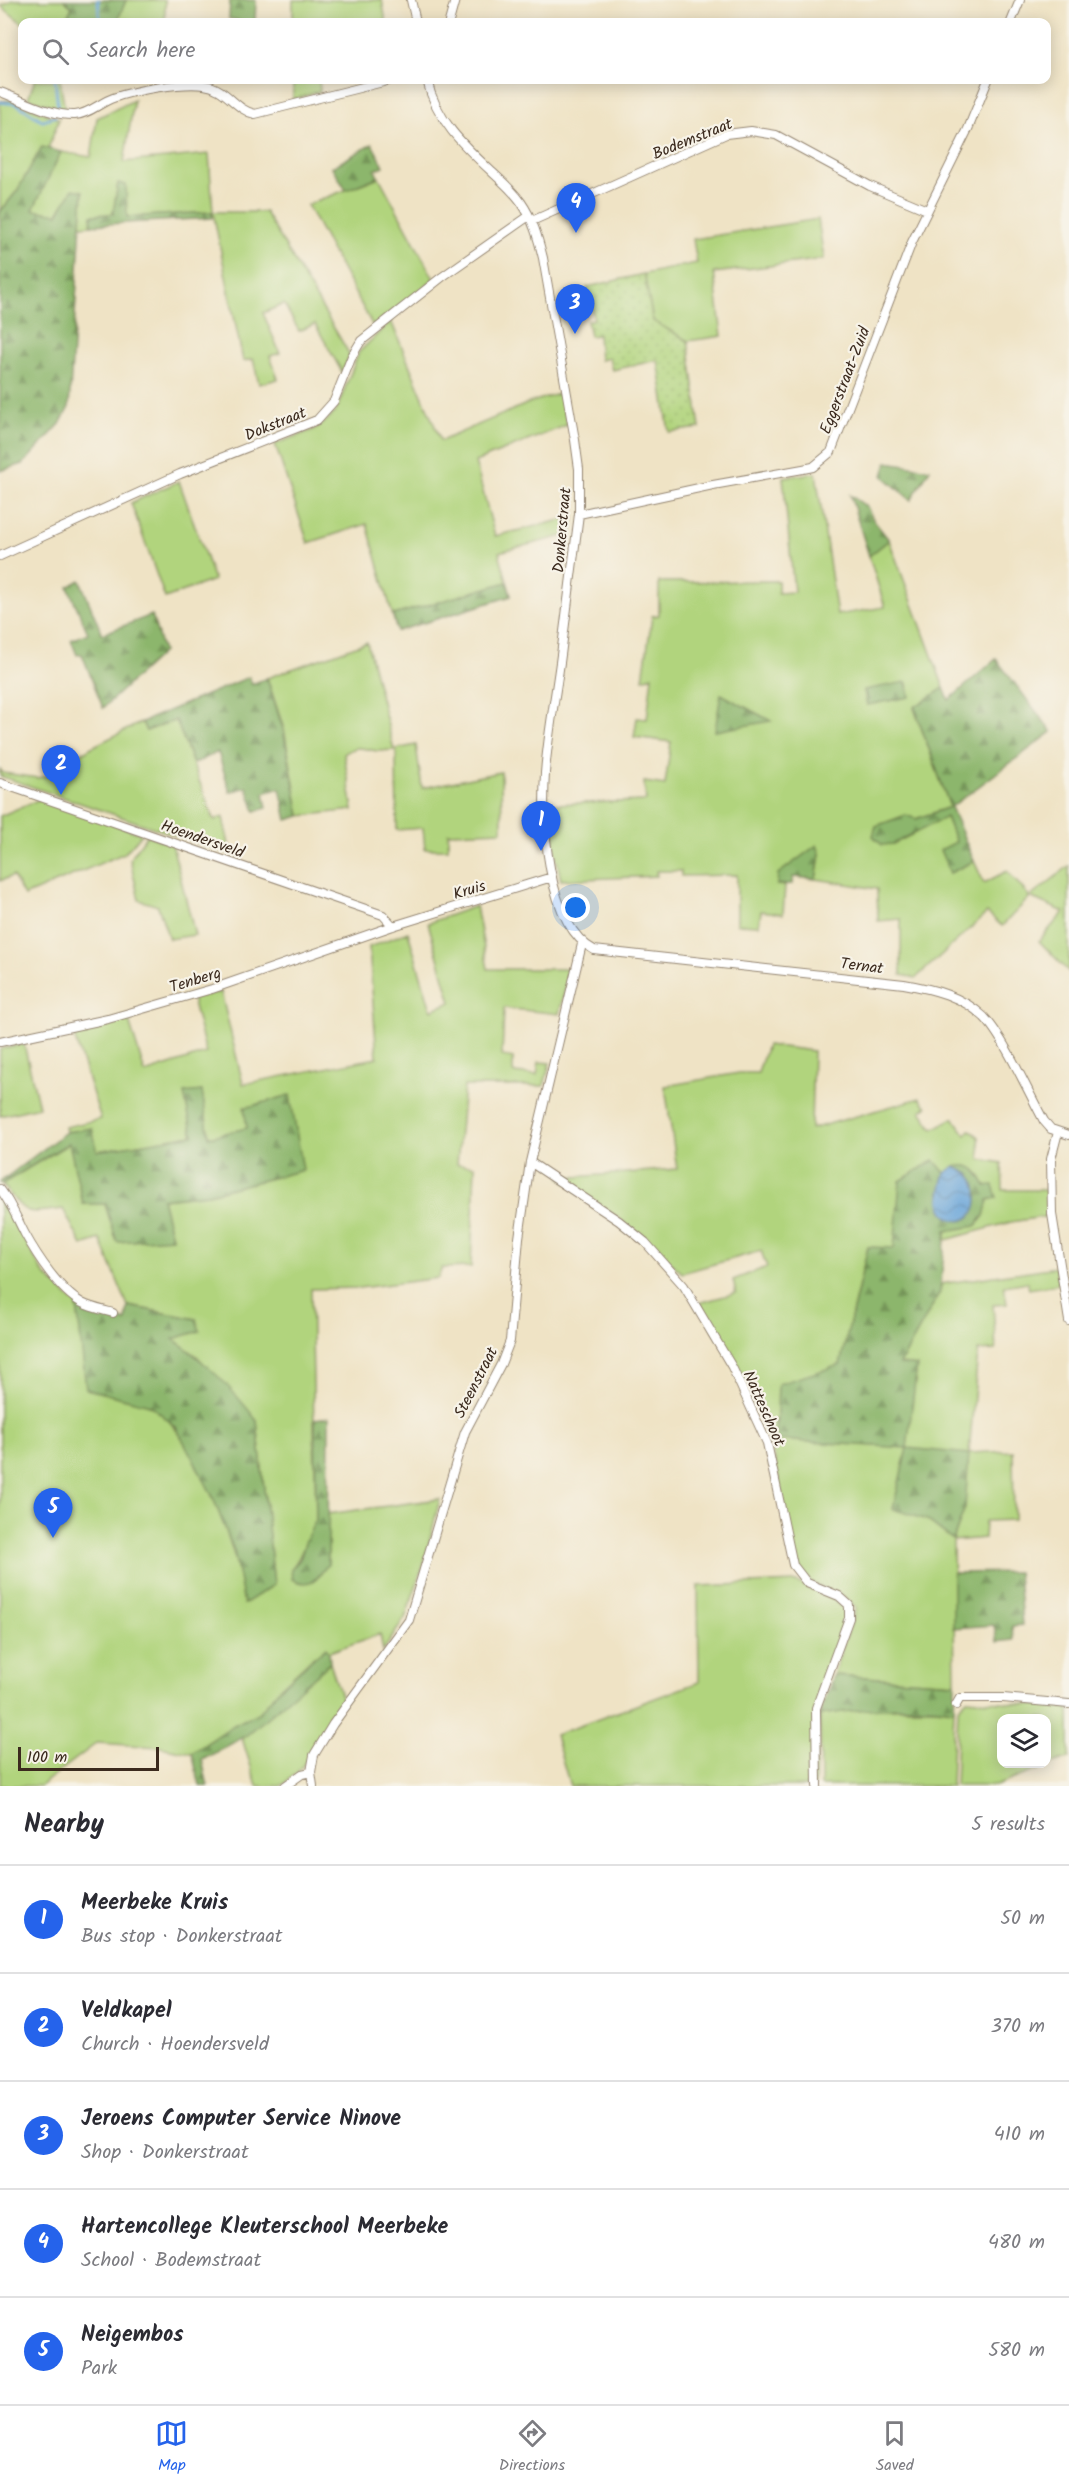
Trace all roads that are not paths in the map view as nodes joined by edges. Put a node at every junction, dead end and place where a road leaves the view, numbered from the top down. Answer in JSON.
{"nodes":[{"id":1,"x":411,"y":0,"type":"edge"},
{"id":2,"x":454,"y":0,"type":"edge"},
{"id":3,"x":1020,"y":0,"type":"edge"},
{"id":4,"x":415,"y":18,"type":"edge"},
{"id":5,"x":450,"y":18,"type":"edge"},
{"id":6,"x":1013,"y":18,"type":"edge"},
{"id":7,"x":202,"y":84,"type":"edge"},
{"id":8,"x":202,"y":84,"type":"edge"},
{"id":9,"x":374,"y":84,"type":"edge"},
{"id":10,"x":428,"y":84,"type":"edge"},
{"id":11,"x":986,"y":84,"type":"edge"},
{"id":12,"x":0,"y":92,"type":"edge"},
{"id":13,"x":927,"y":210,"type":"junction"},
{"id":14,"x":530,"y":219,"type":"junction"},
{"id":15,"x":579,"y":514,"type":"junction"},
{"id":16,"x":0,"y":556,"type":"edge"},
{"id":17,"x":0,"y":783,"type":"edge"},
{"id":18,"x":552,"y":877,"type":"junction"},
{"id":19,"x":393,"y":926,"type":"junction"},
{"id":20,"x":582,"y":944,"type":"junction"},
{"id":21,"x":0,"y":1042,"type":"edge"},
{"id":22,"x":1058,"y":1132,"type":"junction"},
{"id":23,"x":1069,"y":1136,"type":"edge"},
{"id":24,"x":530,"y":1162,"type":"junction"},
{"id":25,"x":0,"y":1190,"type":"edge"},
{"id":26,"x":113,"y":1313,"type":"dead end"},
{"id":27,"x":1069,"y":1321,"type":"edge"},
{"id":28,"x":1069,"y":1704,"type":"edge"},
{"id":29,"x":956,"y":1705,"type":"dead end"},
{"id":30,"x":311,"y":1772,"type":"junction"},
{"id":31,"x":285,"y":1786,"type":"edge"},
{"id":32,"x":313,"y":1786,"type":"edge"},
{"id":33,"x":817,"y":1786,"type":"edge"}],
"edges":[{"from":1,"to":4,"type":"street"},
{"from":2,"to":5,"type":"street"},
{"from":3,"to":6,"type":"street"},
{"from":7,"to":9,"type":"street"},
{"from":8,"to":12,"type":"street"},
{"from":10,"to":14,"type":"street","name":"Donkerstraat"},
{"from":11,"to":13,"type":"street","name":"Eggerstraat-Zuid"},
{"from":13,"to":14,"type":"street","name":"Bodemstraat"},
{"from":13,"to":15,"type":"street","name":"Eggerstraat-Zuid"},
{"from":14,"to":15,"type":"street","name":"Donkerstraat"},
{"from":14,"to":16,"type":"street","name":"Dokstraat"},
{"from":15,"to":18,"type":"street","name":"Donkerstraat"},
{"from":17,"to":19,"type":"street","name":"Hoendersveld"},
{"from":18,"to":19,"type":"street","name":"Kruis"},
{"from":18,"to":20,"type":"street","name":"Donkerstraat"},
{"from":19,"to":21,"type":"street","name":"Tenberg"},
{"from":20,"to":22,"type":"street","name":"Ternat"},
{"from":20,"to":24,"type":"street","name":"Steenstraat"},
{"from":22,"to":23,"type":"street","name":"Ternat"},
{"from":22,"to":27,"type":"street"},
{"from":24,"to":30,"type":"street","name":"Steenstraat"},
{"from":24,"to":33,"type":"street","name":"Natteschoot"},
{"from":25,"to":26,"type":"street"},
{"from":28,"to":29,"type":"street"},
{"from":30,"to":31,"type":"street"},
{"from":30,"to":32,"type":"street"}]}
